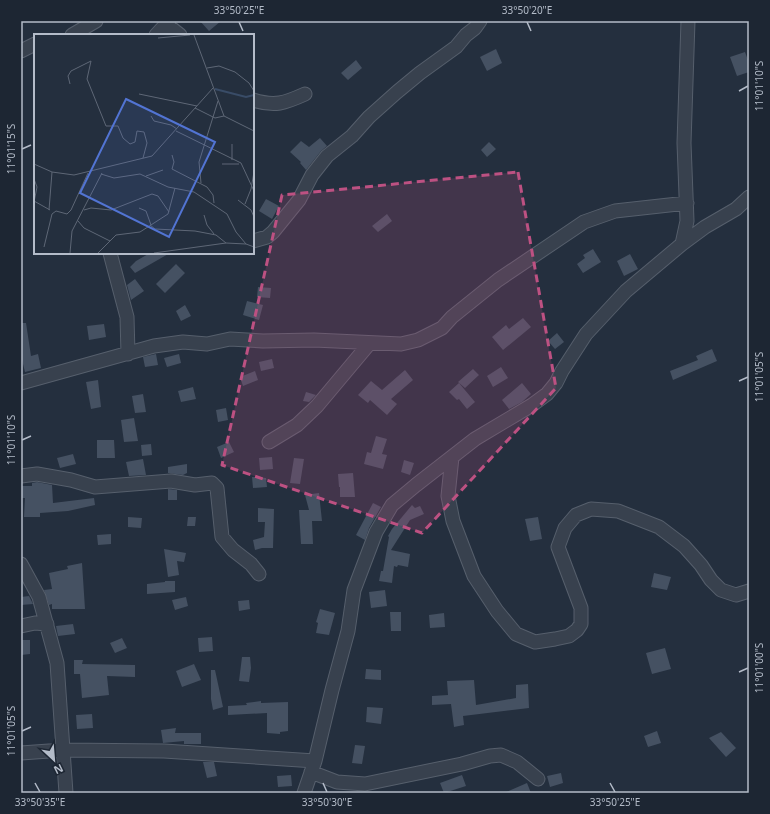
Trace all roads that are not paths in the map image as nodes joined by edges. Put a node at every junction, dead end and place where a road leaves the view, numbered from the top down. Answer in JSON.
{"nodes":[{"id":1,"x":96,"y":21,"type":"edge"},
{"id":2,"x":480,"y":21,"type":"edge"},
{"id":3,"x":688,"y":21,"type":"edge"},
{"id":4,"x":167,"y":22,"type":"edge"},
{"id":5,"x":74,"y":34,"type":"edge"},
{"id":6,"x":157,"y":34,"type":"edge"},
{"id":7,"x":179,"y":34,"type":"edge"},
{"id":8,"x":34,"y":44,"type":"edge"},
{"id":9,"x":21,"y":51,"type":"edge"},
{"id":10,"x":305,"y":94,"type":"dead end"},
{"id":11,"x":254,"y":100,"type":"edge"},
{"id":12,"x":749,"y":197,"type":"edge"},
{"id":13,"x":687,"y":203,"type":"junction"},
{"id":14,"x":254,"y":241,"type":"edge"},
{"id":15,"x":682,"y":244,"type":"junction"},
{"id":16,"x":110,"y":254,"type":"edge"},
{"id":17,"x":370,"y":344,"type":"junction"},
{"id":18,"x":128,"y":354,"type":"junction"},
{"id":19,"x":21,"y":383,"type":"edge"},
{"id":20,"x":269,"y":442,"type":"dead end"},
{"id":21,"x":452,"y":457,"type":"junction"},
{"id":22,"x":21,"y":476,"type":"edge"},
{"id":23,"x":21,"y":564,"type":"edge"},
{"id":24,"x":259,"y":574,"type":"dead end"},
{"id":25,"x":749,"y":591,"type":"edge"},
{"id":26,"x":47,"y":624,"type":"junction"},
{"id":27,"x":21,"y":626,"type":"edge"},
{"id":28,"x":63,"y":750,"type":"junction"},
{"id":29,"x":21,"y":752,"type":"edge"},
{"id":30,"x":313,"y":766,"type":"junction"},
{"id":31,"x":538,"y":779,"type":"dead end"},
{"id":32,"x":66,"y":793,"type":"edge"},
{"id":33,"x":304,"y":793,"type":"edge"}],
"edges":[{"from":1,"to":5,"type":"street"},
{"from":2,"to":14,"type":"street"},
{"from":3,"to":13,"type":"street"},
{"from":4,"to":6,"type":"street"},
{"from":4,"to":7,"type":"street"},
{"from":8,"to":9,"type":"street"},
{"from":10,"to":11,"type":"street"},
{"from":12,"to":15,"type":"street"},
{"from":13,"to":15,"type":"street"},
{"from":13,"to":17,"type":"street"},
{"from":15,"to":21,"type":"street"},
{"from":16,"to":18,"type":"street"},
{"from":17,"to":18,"type":"street"},
{"from":17,"to":20,"type":"street"},
{"from":18,"to":19,"type":"street"},
{"from":21,"to":25,"type":"street"},
{"from":21,"to":30,"type":"street"},
{"from":22,"to":24,"type":"street"},
{"from":23,"to":26,"type":"street"},
{"from":26,"to":27,"type":"street"},
{"from":26,"to":28,"type":"street"},
{"from":28,"to":29,"type":"street"},
{"from":28,"to":30,"type":"street"},
{"from":28,"to":32,"type":"street"},
{"from":30,"to":31,"type":"street"},
{"from":30,"to":33,"type":"street"}]}
